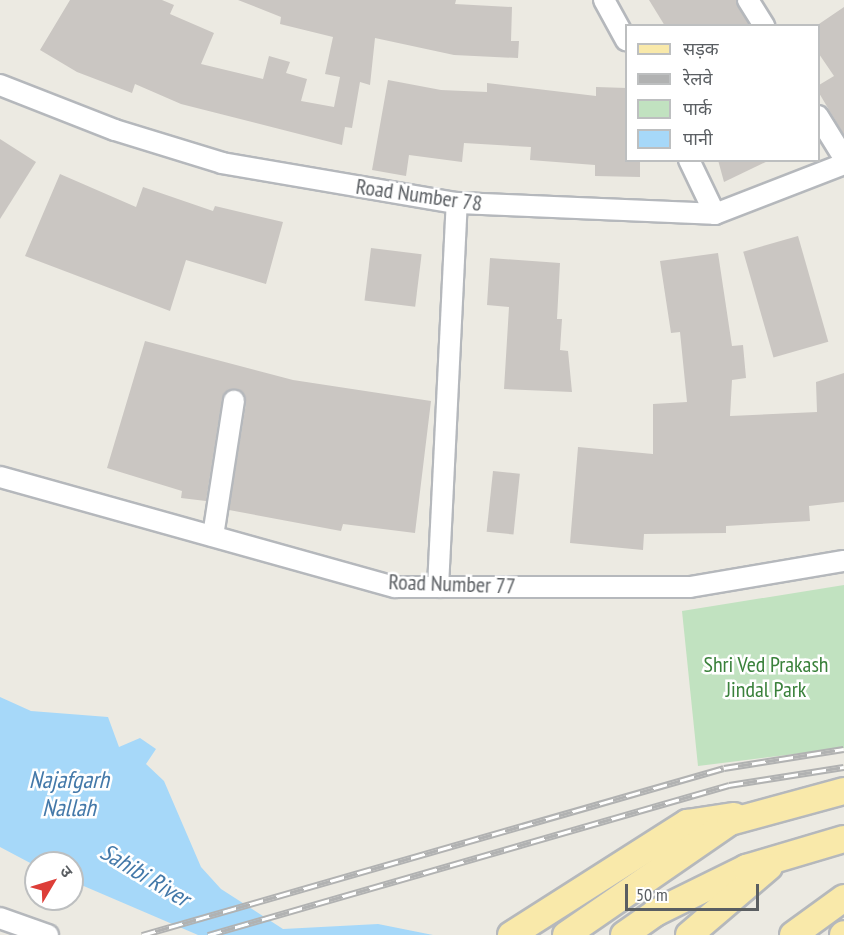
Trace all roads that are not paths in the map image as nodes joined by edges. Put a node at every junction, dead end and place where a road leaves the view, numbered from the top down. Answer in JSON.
{"nodes":[{"id":1,"x":604,"y":0,"type":"edge"},
{"id":2,"x":748,"y":0,"type":"edge"},
{"id":3,"x":763,"y":24,"type":"edge"},
{"id":4,"x":625,"y":37,"type":"edge"},
{"id":5,"x":0,"y":85,"type":"edge"},
{"id":6,"x":820,"y":118,"type":"edge"},
{"id":7,"x":844,"y":158,"type":"edge"},
{"id":8,"x":691,"y":162,"type":"edge"},
{"id":9,"x":844,"y":164,"type":"edge"},
{"id":10,"x":458,"y":203,"type":"junction"},
{"id":11,"x":715,"y":214,"type":"junction"},
{"id":12,"x":234,"y":401,"type":"dead end"},
{"id":13,"x":0,"y":477,"type":"edge"},
{"id":14,"x":213,"y":536,"type":"junction"},
{"id":15,"x":844,"y":561,"type":"edge"},
{"id":16,"x":438,"y":587,"type":"junction"},
{"id":17,"x":844,"y":791,"type":"edge"},
{"id":18,"x":752,"y":813,"type":"junction"},
{"id":19,"x":844,"y":839,"type":"edge"},
{"id":20,"x":780,"y":857,"type":"junction"},
{"id":21,"x":844,"y":898,"type":"edge"},
{"id":22,"x":0,"y":918,"type":"edge"},
{"id":23,"x":48,"y":935,"type":"edge"},
{"id":24,"x":511,"y":935,"type":"edge"},
{"id":25,"x":566,"y":935,"type":"edge"},
{"id":26,"x":624,"y":935,"type":"edge"},
{"id":27,"x":689,"y":935,"type":"edge"},
{"id":28,"x":793,"y":935,"type":"edge"}],
"edges":[{"from":1,"to":4,"type":"street"},
{"from":2,"to":3,"type":"street"},
{"from":5,"to":10,"type":"street","name":"Road Number 78"},
{"from":6,"to":7,"type":"street"},
{"from":8,"to":11,"type":"street"},
{"from":9,"to":11,"type":"street","name":"Road Number 78"},
{"from":10,"to":11,"type":"street","name":"Road Number 78"},
{"from":10,"to":16,"type":"street"},
{"from":12,"to":14,"type":"street"},
{"from":13,"to":14,"type":"street","name":"Road Number 77"},
{"from":14,"to":16,"type":"street","name":"Road Number 77"},
{"from":15,"to":16,"type":"street","name":"Road Number 77"},
{"from":17,"to":18,"type":"main road"},
{"from":18,"to":24,"type":"main road"},
{"from":18,"to":25,"type":"main road"},
{"from":19,"to":20,"type":"main road"},
{"from":20,"to":26,"type":"main road"},
{"from":20,"to":27,"type":"main road"},
{"from":21,"to":28,"type":"main road"},
{"from":22,"to":23,"type":"street"}]}
